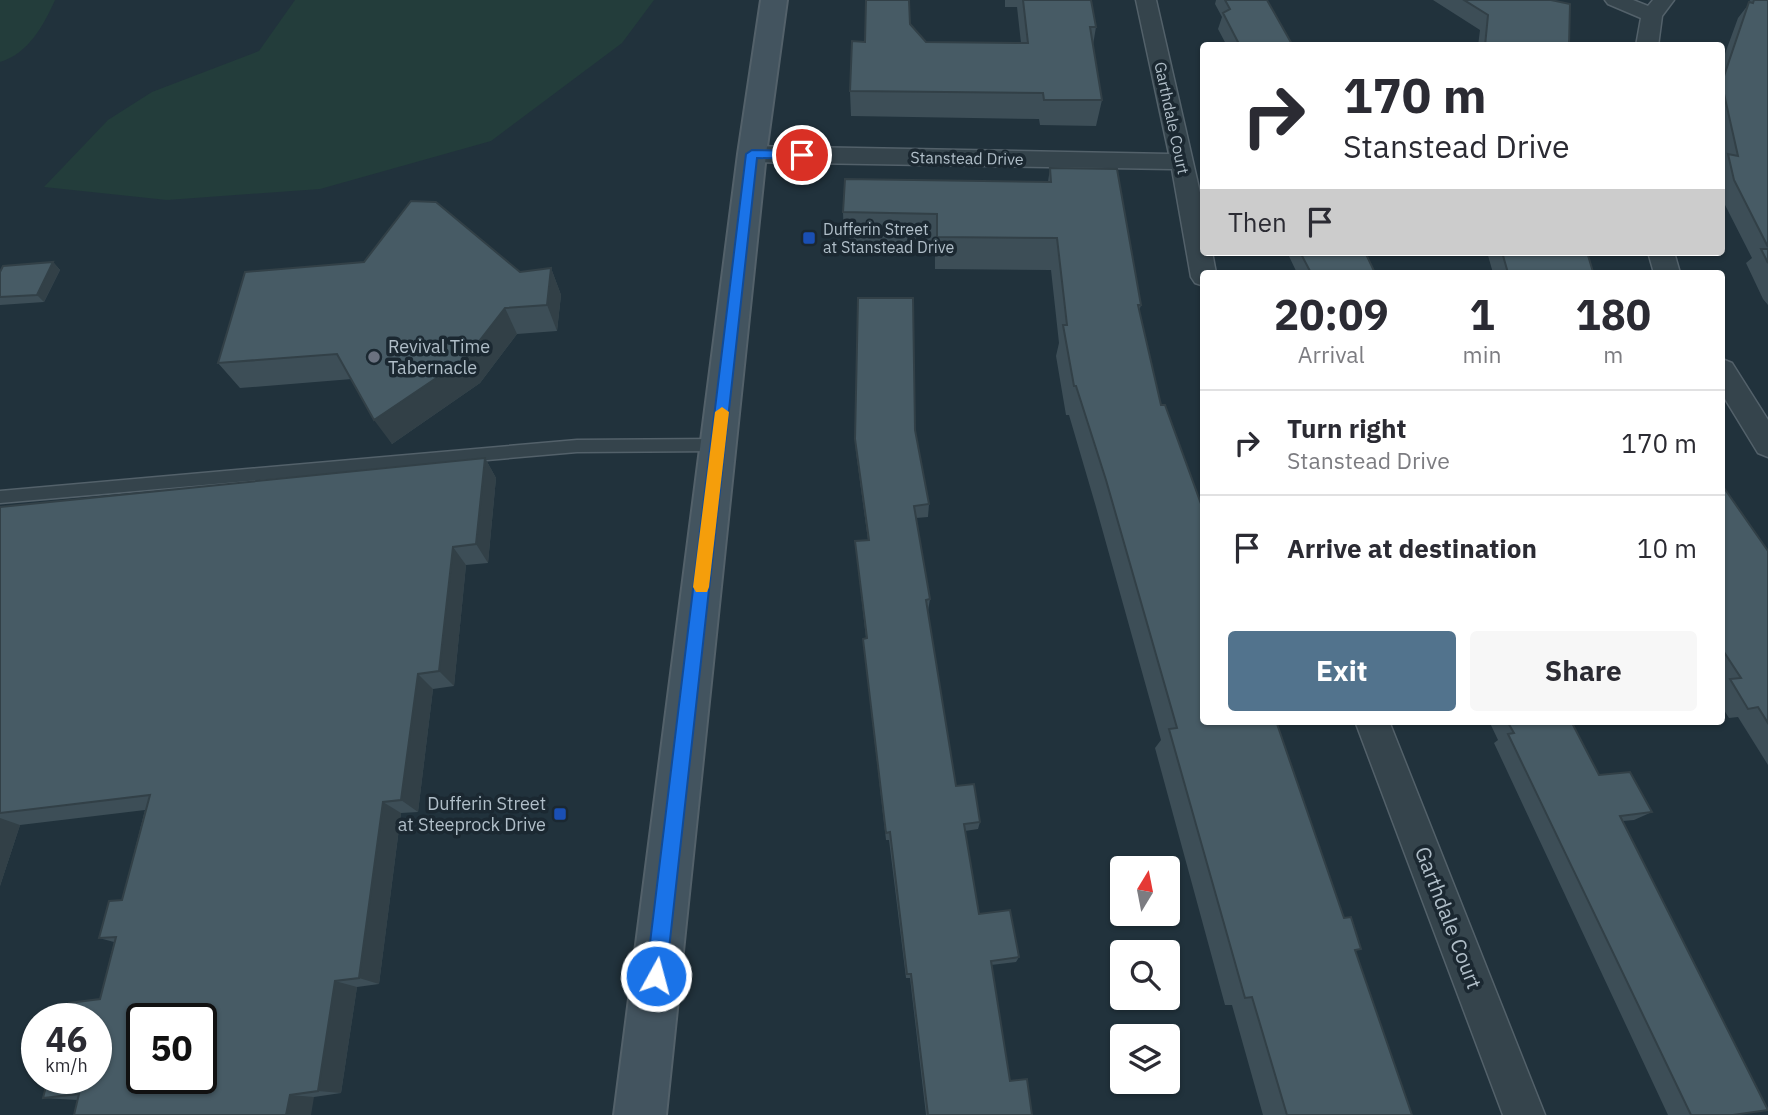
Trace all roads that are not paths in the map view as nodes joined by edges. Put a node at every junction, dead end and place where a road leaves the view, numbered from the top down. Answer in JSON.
{"nodes":[{"id":1,"x":774,"y":0,"type":"edge"},
{"id":2,"x":1146,"y":0,"type":"edge"},
{"id":3,"x":1615,"y":0,"type":"edge"},
{"id":4,"x":1658,"y":8,"type":"edge"},
{"id":5,"x":1648,"y":42,"type":"edge"},
{"id":6,"x":752,"y":154,"type":"junction"},
{"id":7,"x":1183,"y":162,"type":"junction"},
{"id":8,"x":1200,"y":255,"type":"edge"},
{"id":9,"x":1725,"y":375,"type":"edge"},
{"id":10,"x":718,"y":445,"type":"junction"},
{"id":11,"x":1768,"y":445,"type":"edge"},
{"id":12,"x":0,"y":497,"type":"edge"},
{"id":13,"x":1374,"y":725,"type":"edge"},
{"id":14,"x":640,"y":1115,"type":"edge"},
{"id":15,"x":1524,"y":1115,"type":"edge"}],
"edges":[{"from":1,"to":6,"type":"main road"},
{"from":2,"to":7,"type":"street","name":"Garthdale Court"},
{"from":3,"to":4,"type":"street"},
{"from":4,"to":5,"type":"street"},
{"from":6,"to":7,"type":"street","name":"Stanstead Drive"},
{"from":6,"to":10,"type":"main road"},
{"from":7,"to":8,"type":"street","name":"Garthdale Court"},
{"from":9,"to":11,"type":"street"},
{"from":10,"to":12,"type":"lane"},
{"from":10,"to":14,"type":"main road"},
{"from":13,"to":15,"type":"street","name":"Garthdale Court"}]}
